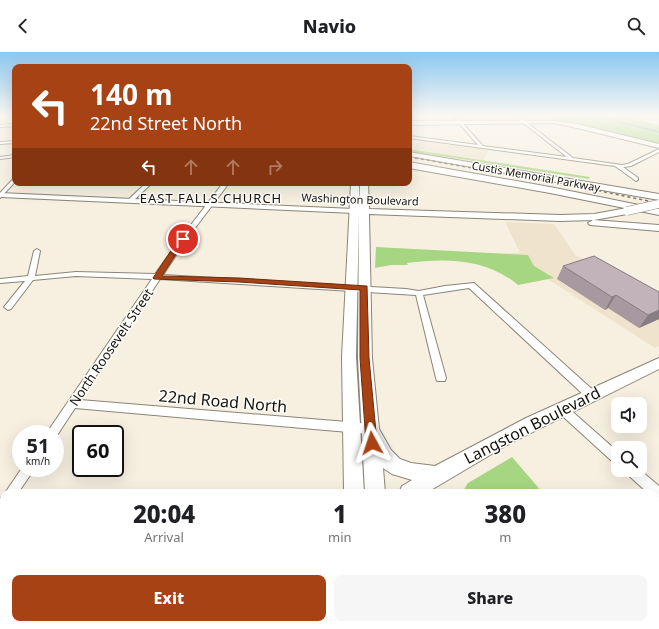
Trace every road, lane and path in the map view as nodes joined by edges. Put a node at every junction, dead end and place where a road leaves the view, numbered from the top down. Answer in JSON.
{"nodes":[{"id":1,"x":12,"y":142,"type":"edge"},
{"id":2,"x":448,"y":142,"type":"edge"},
{"id":3,"x":477,"y":142,"type":"edge"},
{"id":4,"x":549,"y":142,"type":"edge"},
{"id":5,"x":641,"y":142,"type":"edge"},
{"id":6,"x":0,"y":143,"type":"edge"},
{"id":7,"x":481,"y":146,"type":"junction"},
{"id":8,"x":659,"y":146,"type":"edge"},
{"id":9,"x":659,"y":150,"type":"edge"},
{"id":10,"x":412,"y":154,"type":"edge"},
{"id":11,"x":12,"y":156,"type":"edge"},
{"id":12,"x":0,"y":158,"type":"edge"},
{"id":13,"x":573,"y":159,"type":"junction"},
{"id":14,"x":412,"y":166,"type":"edge"},
{"id":15,"x":616,"y":166,"type":"junction"},
{"id":16,"x":636,"y":179,"type":"dead end"},
{"id":17,"x":12,"y":182,"type":"edge"},
{"id":18,"x":146,"y":186,"type":"edge"},
{"id":19,"x":224,"y":186,"type":"edge"},
{"id":20,"x":355,"y":186,"type":"edge"},
{"id":21,"x":363,"y":186,"type":"edge"},
{"id":22,"x":0,"y":196,"type":"edge"},
{"id":23,"x":659,"y":197,"type":"edge"},
{"id":24,"x":130,"y":201,"type":"junction"},
{"id":25,"x":659,"y":204,"type":"edge"},
{"id":26,"x":210,"y":205,"type":"junction"},
{"id":27,"x":359,"y":211,"type":"junction"},
{"id":28,"x":659,"y":212,"type":"edge"},
{"id":29,"x":455,"y":215,"type":"junction"},
{"id":30,"x":659,"y":228,"type":"edge"},
{"id":31,"x":37,"y":251,"type":"dead end"},
{"id":32,"x":30,"y":278,"type":"junction"},
{"id":33,"x":157,"y":278,"type":"junction"},
{"id":34,"x":0,"y":281,"type":"edge"},
{"id":35,"x":357,"y":288,"type":"junction"},
{"id":36,"x":419,"y":293,"type":"junction"},
{"id":37,"x":8,"y":307,"type":"dead end"},
{"id":38,"x":659,"y":363,"type":"edge"},
{"id":39,"x":441,"y":378,"type":"dead end"},
{"id":40,"x":590,"y":394,"type":"junction"},
{"id":41,"x":73,"y":404,"type":"junction"},
{"id":42,"x":562,"y":409,"type":"junction"},
{"id":43,"x":58,"y":425,"type":"edge"},
{"id":44,"x":351,"y":428,"type":"junction"},
{"id":45,"x":371,"y":429,"type":"junction"},
{"id":46,"x":611,"y":453,"type":"edge"},
{"id":47,"x":436,"y":475,"type":"junction"},
{"id":48,"x":23,"y":477,"type":"edge"},
{"id":49,"x":639,"y":477,"type":"edge"},
{"id":50,"x":14,"y":489,"type":"edge"},
{"id":51,"x":354,"y":489,"type":"edge"},
{"id":52,"x":375,"y":489,"type":"edge"},
{"id":53,"x":415,"y":489,"type":"edge"},
{"id":54,"x":653,"y":489,"type":"edge"}],
"edges":[{"from":1,"to":6,"type":"street"},
{"from":2,"to":7,"type":"street"},
{"from":3,"to":7,"type":"street"},
{"from":4,"to":13,"type":"street"},
{"from":5,"to":8,"type":"street"},
{"from":7,"to":13,"type":"street"},
{"from":9,"to":15,"type":"street"},
{"from":10,"to":23,"type":"highway","name":"Custis Memorial Parkway"},
{"from":11,"to":12,"type":"street"},
{"from":13,"to":15,"type":"street"},
{"from":14,"to":28,"type":"highway","name":"Custis Memorial Parkway"},
{"from":15,"to":16,"type":"street"},
{"from":17,"to":22,"type":"street"},
{"from":18,"to":24,"type":"street"},
{"from":19,"to":26,"type":"street","name":"North Roosevelt Street"},
{"from":20,"to":27,"type":"main road"},
{"from":21,"to":27,"type":"main road"},
{"from":22,"to":24,"type":"street","name":"Washington Boulevard"},
{"from":24,"to":26,"type":"street","name":"Washington Boulevard"},
{"from":25,"to":29,"type":"main road","name":"Washington Boulevard","bridge":true},
{"from":26,"to":27,"type":"street","name":"Washington Boulevard"},
{"from":26,"to":33,"type":"street","name":"North Roosevelt Street"},
{"from":27,"to":29,"type":"main road","name":"Washington Boulevard"},
{"from":27,"to":35,"type":"main road"},
{"from":29,"to":30,"type":"main road","name":"Washington Boulevard"},
{"from":31,"to":32,"type":"street"},
{"from":32,"to":33,"type":"street"},
{"from":32,"to":34,"type":"street"},
{"from":32,"to":37,"type":"street"},
{"from":33,"to":35,"type":"street"},
{"from":33,"to":41,"type":"street","name":"North Roosevelt Street"},
{"from":35,"to":36,"type":"street"},
{"from":35,"to":44,"type":"main road"},
{"from":35,"to":45,"type":"main road"},
{"from":36,"to":39,"type":"street"},
{"from":36,"to":40,"type":"street"},
{"from":38,"to":40,"type":"main road","name":"Langston Boulevard"},
{"from":40,"to":42,"type":"main road","name":"Langston Boulevard"},
{"from":41,"to":43,"type":"street","name":"North Roosevelt Street"},
{"from":41,"to":44,"type":"street","name":"22nd Road North"},
{"from":42,"to":46,"type":"street"},
{"from":42,"to":47,"type":"main road","name":"Langston Boulevard"},
{"from":44,"to":45,"type":"street","name":"22nd Road North"},
{"from":44,"to":51,"type":"main road"},
{"from":45,"to":47,"type":"main road"},
{"from":45,"to":52,"type":"main road"},
{"from":47,"to":53,"type":"main road","name":"Langston Boulevard"},
{"from":48,"to":50,"type":"street"},
{"from":49,"to":54,"type":"street"}]}
